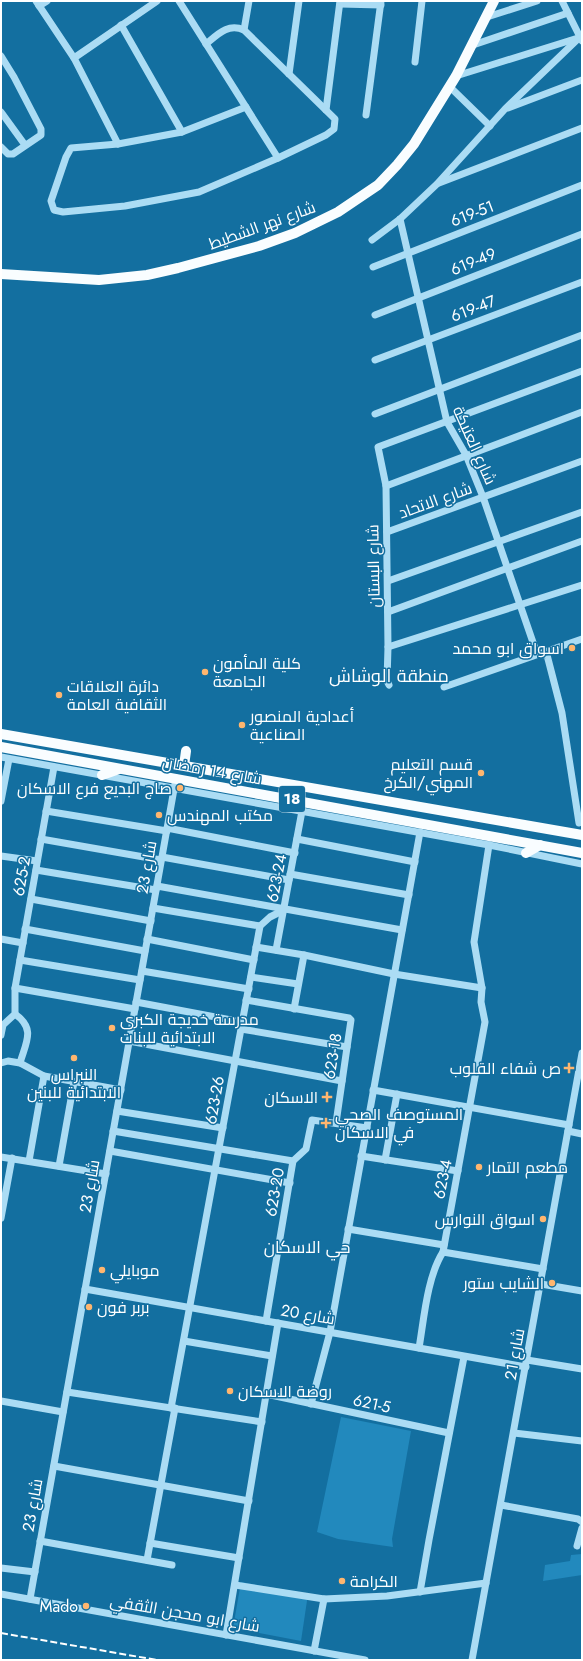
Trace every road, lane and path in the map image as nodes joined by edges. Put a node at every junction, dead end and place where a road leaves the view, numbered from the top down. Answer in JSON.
{"nodes":[{"id":1,"x":47,"y":1,"type":"edge"},
{"id":2,"x":158,"y":1,"type":"edge"},
{"id":3,"x":179,"y":1,"type":"edge"},
{"id":4,"x":249,"y":1,"type":"edge"},
{"id":5,"x":299,"y":1,"type":"edge"},
{"id":6,"x":422,"y":1,"type":"edge"},
{"id":7,"x":494,"y":1,"type":"edge"},
{"id":8,"x":537,"y":1,"type":"edge"},
{"id":9,"x":562,"y":1,"type":"edge"},
{"id":10,"x":340,"y":3,"type":"edge"},
{"id":11,"x":381,"y":3,"type":"edge"},
{"id":12,"x":38,"y":4,"type":"edge"},
{"id":13,"x":568,"y":13,"type":"junction"},
{"id":14,"x":487,"y":16,"type":"junction"},
{"id":15,"x":122,"y":25,"type":"junction"},
{"id":16,"x":244,"y":30,"type":"junction"},
{"id":17,"x":581,"y":38,"type":"edge"},
{"id":18,"x":206,"y":44,"type":"junction"},
{"id":19,"x":473,"y":45,"type":"junction"},
{"id":20,"x":1,"y":56,"type":"edge"},
{"id":21,"x":74,"y":58,"type":"junction"},
{"id":22,"x":414,"y":62,"type":"dead end"},
{"id":23,"x":289,"y":74,"type":"junction"},
{"id":24,"x":456,"y":76,"type":"junction"},
{"id":25,"x":582,"y":80,"type":"edge"},
{"id":26,"x":450,"y":87,"type":"junction"},
{"id":27,"x":246,"y":107,"type":"junction"},
{"id":28,"x":505,"y":109,"type":"junction"},
{"id":29,"x":326,"y":110,"type":"junction"},
{"id":30,"x":1,"y":112,"type":"edge"},
{"id":31,"x":366,"y":115,"type":"dead end"},
{"id":32,"x":490,"y":126,"type":"junction"},
{"id":33,"x":582,"y":128,"type":"edge"},
{"id":34,"x":182,"y":132,"type":"junction"},
{"id":35,"x":118,"y":144,"type":"junction"},
{"id":36,"x":25,"y":145,"type":"junction"},
{"id":37,"x":1,"y":147,"type":"edge"},
{"id":38,"x":278,"y":158,"type":"junction"},
{"id":39,"x":437,"y":184,"type":"junction"},
{"id":40,"x":582,"y":185,"type":"edge"},
{"id":41,"x":400,"y":219,"type":"junction"},
{"id":42,"x":582,"y":234,"type":"edge"},
{"id":43,"x":372,"y":240,"type":"dead end"},
{"id":44,"x":409,"y":253,"type":"junction"},
{"id":45,"x":373,"y":267,"type":"dead end"},
{"id":46,"x":1,"y":274,"type":"edge"},
{"id":47,"x":582,"y":282,"type":"edge"},
{"id":48,"x":419,"y":298,"type":"junction"},
{"id":49,"x":375,"y":315,"type":"dead end"},
{"id":50,"x":582,"y":335,"type":"edge"},
{"id":51,"x":428,"y":340,"type":"junction"},
{"id":52,"x":375,"y":360,"type":"dead end"},
{"id":53,"x":582,"y":371,"type":"edge"},
{"id":54,"x":438,"y":390,"type":"junction"},
{"id":55,"x":582,"y":412,"type":"edge"},
{"id":56,"x":375,"y":414,"type":"dead end"},
{"id":57,"x":447,"y":422,"type":"junction"},
{"id":58,"x":466,"y":455,"type":"junction"},
{"id":59,"x":582,"y":461,"type":"edge"},
{"id":60,"x":386,"y":486,"type":"junction"},
{"id":61,"x":483,"y":497,"type":"junction"},
{"id":62,"x":582,"y":512,"type":"edge"},
{"id":63,"x":387,"y":532,"type":"junction"},
{"id":64,"x":582,"y":541,"type":"edge"},
{"id":65,"x":498,"y":542,"type":"junction"},
{"id":66,"x":508,"y":568,"type":"junction"},
{"id":67,"x":388,"y":581,"type":"junction"},
{"id":68,"x":582,"y":585,"type":"edge"},
{"id":69,"x":521,"y":604,"type":"junction"},
{"id":70,"x":388,"y":612,"type":"junction"},
{"id":71,"x":582,"y":640,"type":"edge"},
{"id":72,"x":388,"y":647,"type":"junction"},
{"id":73,"x":537,"y":654,"type":"junction"},
{"id":74,"x":389,"y":685,"type":"dead end"},
{"id":75,"x":444,"y":687,"type":"dead end"},
{"id":76,"x":1,"y":734,"type":"edge"},
{"id":77,"x":1,"y":747,"type":"edge"},
{"id":78,"x":186,"y":751,"type":"dead end"},
{"id":79,"x":1,"y":757,"type":"edge"},
{"id":80,"x":9,"y":758,"type":"junction"},
{"id":81,"x":184,"y":766,"type":"junction"},
{"id":82,"x":54,"y":767,"type":"junction"},
{"id":83,"x":121,"y":768,"type":"junction"},
{"id":84,"x":102,"y":775,"type":"junction"},
{"id":85,"x":175,"y":783,"type":"junction"},
{"id":86,"x":244,"y":796,"type":"junction"},
{"id":87,"x":1,"y":801,"type":"edge"},
{"id":88,"x":46,"y":811,"type":"junction"},
{"id":89,"x":302,"y":811,"type":"junction"},
{"id":90,"x":579,"y":823,"type":"dead end"},
{"id":91,"x":167,"y":829,"type":"junction"},
{"id":92,"x":420,"y":832,"type":"junction"},
{"id":93,"x":582,"y":836,"type":"edge"},
{"id":94,"x":41,"y":839,"type":"junction"},
{"id":95,"x":297,"y":839,"type":"junction"},
{"id":96,"x":489,"y":845,"type":"junction"},
{"id":97,"x":540,"y":845,"type":"junction"},
{"id":98,"x":294,"y":853,"type":"junction"},
{"id":99,"x":526,"y":853,"type":"junction"},
{"id":100,"x":582,"y":853,"type":"edge"},
{"id":101,"x":1,"y":856,"type":"edge"},
{"id":102,"x":162,"y":858,"type":"junction"},
{"id":103,"x":37,"y":861,"type":"junction"},
{"id":104,"x":415,"y":862,"type":"junction"},
{"id":105,"x":582,"y":864,"type":"edge"},
{"id":106,"x":36,"y":870,"type":"junction"},
{"id":107,"x":290,"y":877,"type":"junction"},
{"id":108,"x":156,"y":888,"type":"junction"},
{"id":109,"x":409,"y":895,"type":"junction"},
{"id":110,"x":31,"y":899,"type":"junction"},
{"id":111,"x":153,"y":908,"type":"junction"},
{"id":112,"x":284,"y":910,"type":"junction"},
{"id":113,"x":151,"y":921,"type":"junction"},
{"id":114,"x":260,"y":926,"type":"junction"},
{"id":115,"x":25,"y":930,"type":"junction"},
{"id":116,"x":402,"y":930,"type":"junction"},
{"id":117,"x":1,"y":939,"type":"edge"},
{"id":118,"x":147,"y":939,"type":"junction"},
{"id":119,"x":23,"y":943,"type":"junction"},
{"id":120,"x":256,"y":947,"type":"junction"},
{"id":121,"x":276,"y":950,"type":"junction"},
{"id":122,"x":145,"y":951,"type":"junction"},
{"id":123,"x":304,"y":954,"type":"junction"},
{"id":124,"x":20,"y":960,"type":"junction"},
{"id":125,"x":254,"y":960,"type":"junction"},
{"id":126,"x":142,"y":972,"type":"junction"},
{"id":127,"x":394,"y":974,"type":"junction"},
{"id":128,"x":251,"y":977,"type":"junction"},
{"id":129,"x":140,"y":980,"type":"junction"},
{"id":130,"x":298,"y":984,"type":"junction"},
{"id":131,"x":15,"y":988,"type":"junction"},
{"id":132,"x":482,"y":988,"type":"junction"},
{"id":133,"x":248,"y":990,"type":"junction"},
{"id":134,"x":246,"y":1000,"type":"junction"},
{"id":135,"x":136,"y":1005,"type":"junction"},
{"id":136,"x":294,"y":1009,"type":"junction"},
{"id":137,"x":15,"y":1014,"type":"junction"},
{"id":138,"x":2,"y":1025,"type":"edge"},
{"id":139,"x":242,"y":1026,"type":"junction"},
{"id":140,"x":1,"y":1035,"type":"edge"},
{"id":141,"x":129,"y":1041,"type":"junction"},
{"id":142,"x":347,"y":1047,"type":"junction"},
{"id":143,"x":582,"y":1053,"type":"edge"},
{"id":144,"x":235,"y":1060,"type":"junction"},
{"id":145,"x":1,"y":1063,"type":"edge"},
{"id":146,"x":20,"y":1063,"type":"junction"},
{"id":147,"x":44,"y":1076,"type":"junction"},
{"id":148,"x":342,"y":1081,"type":"junction"},
{"id":149,"x":74,"y":1082,"type":"junction"},
{"id":150,"x":580,"y":1082,"type":"edge"},
{"id":151,"x":121,"y":1090,"type":"junction"},
{"id":152,"x":373,"y":1090,"type":"junction"},
{"id":153,"x":396,"y":1094,"type":"junction"},
{"id":154,"x":470,"y":1107,"type":"junction"},
{"id":155,"x":117,"y":1111,"type":"junction"},
{"id":156,"x":336,"y":1123,"type":"junction"},
{"id":157,"x":223,"y":1128,"type":"junction"},
{"id":158,"x":367,"y":1128,"type":"junction"},
{"id":159,"x":569,"y":1128,"type":"junction"},
{"id":160,"x":113,"y":1131,"type":"junction"},
{"id":161,"x":582,"y":1134,"type":"edge"},
{"id":162,"x":219,"y":1149,"type":"junction"},
{"id":163,"x":110,"y":1151,"type":"junction"},
{"id":164,"x":362,"y":1156,"type":"junction"},
{"id":165,"x":1,"y":1157,"type":"edge"},
{"id":166,"x":12,"y":1158,"type":"junction"},
{"id":167,"x":385,"y":1160,"type":"junction"},
{"id":168,"x":29,"y":1161,"type":"junction"},
{"id":169,"x":293,"y":1161,"type":"junction"},
{"id":170,"x":59,"y":1166,"type":"junction"},
{"id":171,"x":215,"y":1170,"type":"junction"},
{"id":172,"x":458,"y":1171,"type":"junction"},
{"id":173,"x":106,"y":1174,"type":"junction"},
{"id":174,"x":290,"y":1183,"type":"junction"},
{"id":175,"x":1,"y":1218,"type":"edge"},
{"id":176,"x":348,"y":1229,"type":"junction"},
{"id":177,"x":444,"y":1248,"type":"junction"},
{"id":178,"x":543,"y":1269,"type":"junction"},
{"id":179,"x":541,"y":1284,"type":"junction"},
{"id":180,"x":85,"y":1289,"type":"junction"},
{"id":181,"x":582,"y":1291,"type":"edge"},
{"id":182,"x":190,"y":1308,"type":"junction"},
{"id":183,"x":266,"y":1322,"type":"junction"},
{"id":184,"x":278,"y":1324,"type":"junction"},
{"id":185,"x":330,"y":1332,"type":"junction"},
{"id":186,"x":184,"y":1341,"type":"junction"},
{"id":187,"x":419,"y":1348,"type":"junction"},
{"id":188,"x":272,"y":1356,"type":"junction"},
{"id":189,"x":464,"y":1356,"type":"junction"},
{"id":190,"x":526,"y":1364,"type":"junction"},
{"id":191,"x":582,"y":1369,"type":"edge"},
{"id":192,"x":67,"y":1392,"type":"junction"},
{"id":193,"x":266,"y":1394,"type":"junction"},
{"id":194,"x":1,"y":1401,"type":"edge"},
{"id":195,"x":312,"y":1404,"type":"junction"},
{"id":196,"x":173,"y":1408,"type":"junction"},
{"id":197,"x":63,"y":1412,"type":"junction"},
{"id":198,"x":262,"y":1422,"type":"junction"},
{"id":199,"x":449,"y":1433,"type":"junction"},
{"id":200,"x":514,"y":1433,"type":"junction"},
{"id":201,"x":582,"y":1441,"type":"edge"},
{"id":202,"x":54,"y":1466,"type":"junction"},
{"id":203,"x":161,"y":1485,"type":"junction"},
{"id":204,"x":249,"y":1501,"type":"junction"},
{"id":205,"x":501,"y":1505,"type":"junction"},
{"id":206,"x":582,"y":1522,"type":"edge"},
{"id":207,"x":582,"y":1528,"type":"edge"},
{"id":208,"x":40,"y":1541,"type":"junction"},
{"id":209,"x":150,"y":1543,"type":"junction"},
{"id":210,"x":577,"y":1546,"type":"dead end"},
{"id":211,"x":239,"y":1558,"type":"junction"},
{"id":212,"x":147,"y":1560,"type":"junction"},
{"id":213,"x":172,"y":1565,"type":"dead end"},
{"id":214,"x":1,"y":1568,"type":"edge"},
{"id":215,"x":35,"y":1572,"type":"junction"},
{"id":216,"x":486,"y":1583,"type":"junction"},
{"id":217,"x":234,"y":1585,"type":"junction"},
{"id":218,"x":420,"y":1592,"type":"junction"},
{"id":219,"x":1,"y":1594,"type":"edge"},
{"id":220,"x":30,"y":1599,"type":"junction"},
{"id":221,"x":324,"y":1599,"type":"junction"},
{"id":222,"x":226,"y":1635,"type":"junction"},
{"id":223,"x":314,"y":1651,"type":"junction"},
{"id":224,"x":365,"y":1660,"type":"edge"},
{"id":225,"x":472,"y":1660,"type":"edge"}],
"edges":[{"from":1,"to":12,"type":"street"},
{"from":2,"to":15,"type":"street"},
{"from":3,"to":18,"type":"street"},
{"from":4,"to":16,"type":"street"},
{"from":5,"to":23,"type":"street"},
{"from":6,"to":22,"type":"street"},
{"from":7,"to":14,"type":"main road","name":"شارع نهر الشطيط"},
{"from":8,"to":14,"type":"street"},
{"from":9,"to":13,"type":"street"},
{"from":10,"to":11,"type":"street"},
{"from":10,"to":29,"type":"street"},
{"from":11,"to":31,"type":"street"},
{"from":12,"to":21,"type":"street"},
{"from":13,"to":17,"type":"street"},
{"from":13,"to":19,"type":"street"},
{"from":14,"to":19,"type":"main road","name":"شارع نهر الشطيط"},
{"from":15,"to":21,"type":"street"},
{"from":15,"to":34,"type":"street"},
{"from":16,"to":18,"type":"street"},
{"from":16,"to":23,"type":"street"},
{"from":17,"to":24,"type":"street"},
{"from":17,"to":28,"type":"street"},
{"from":18,"to":27,"type":"street"},
{"from":19,"to":24,"type":"main road","name":"شارع نهر الشطيط"},
{"from":20,"to":36,"type":"street"},
{"from":21,"to":35,"type":"street"},
{"from":23,"to":29,"type":"street"},
{"from":24,"to":26,"type":"main road","name":"شارع نهر الشطيط"},
{"from":25,"to":28,"type":"street"},
{"from":26,"to":32,"type":"street"},
{"from":26,"to":46,"type":"main road","name":"شارع نهر الشطيط"},
{"from":27,"to":34,"type":"street"},
{"from":27,"to":38,"type":"street"},
{"from":28,"to":32,"type":"street"},
{"from":29,"to":38,"type":"street"},
{"from":30,"to":36,"type":"street"},
{"from":32,"to":39,"type":"street"},
{"from":33,"to":39,"type":"street"},
{"from":34,"to":35,"type":"street"},
{"from":35,"to":38,"type":"street"},
{"from":36,"to":37,"type":"street"},
{"from":39,"to":41,"type":"street"},
{"from":40,"to":44,"type":"street","name":"619-51"},
{"from":41,"to":43,"type":"street"},
{"from":41,"to":44,"type":"street","name":"شارع العتيکة"},
{"from":42,"to":48,"type":"street","name":"619-49"},
{"from":44,"to":45,"type":"street","name":"619-51"},
{"from":44,"to":48,"type":"street","name":"شارع العتيکة"},
{"from":47,"to":51,"type":"street","name":"619-47"},
{"from":48,"to":49,"type":"street","name":"619-49"},
{"from":48,"to":51,"type":"street","name":"شارع العتيکة"},
{"from":50,"to":54,"type":"street"},
{"from":51,"to":52,"type":"street","name":"619-47"},
{"from":51,"to":54,"type":"street","name":"شارع العتيکة"},
{"from":53,"to":57,"type":"street"},
{"from":54,"to":56,"type":"street"},
{"from":54,"to":57,"type":"street","name":"شارع العتيکة"},
{"from":55,"to":58,"type":"street"},
{"from":57,"to":58,"type":"street","name":"شارع العتيکة"},
{"from":57,"to":60,"type":"street","name":"شارع البستان"},
{"from":58,"to":60,"type":"street"},
{"from":58,"to":61,"type":"street","name":"شارع العتيکة"},
{"from":59,"to":61,"type":"street","name":"شارع الاتحاد"},
{"from":60,"to":63,"type":"street","name":"شارع البستان"},
{"from":61,"to":63,"type":"street","name":"شارع الاتحاد"},
{"from":61,"to":65,"type":"street","name":"شارع العتيکة"},
{"from":62,"to":65,"type":"street"},
{"from":63,"to":67,"type":"street","name":"شارع البستان"},
{"from":64,"to":66,"type":"street"},
{"from":65,"to":66,"type":"street","name":"شارع العتيکة"},
{"from":65,"to":67,"type":"street"},
{"from":66,"to":69,"type":"street","name":"شارع العتيکة"},
{"from":66,"to":70,"type":"street"},
{"from":67,"to":70,"type":"street","name":"شارع البستان"},
{"from":68,"to":69,"type":"street"},
{"from":69,"to":72,"type":"street"},
{"from":69,"to":73,"type":"street","name":"شارع العتيکة"},
{"from":70,"to":72,"type":"street","name":"شارع البستان"},
{"from":71,"to":73,"type":"street"},
{"from":72,"to":74,"type":"street","name":"شارع البستان"},
{"from":73,"to":75,"type":"street"},
{"from":73,"to":90,"type":"street"},
{"from":76,"to":81,"type":"main road","name":"شارع 14 رمضان","number":"18"},
{"from":77,"to":83,"type":"main road","name":"شارع 14 رمضان","number":"18"},
{"from":78,"to":81,"type":"main road"},
{"from":79,"to":80,"type":"street"},
{"from":80,"to":82,"type":"street"},
{"from":80,"to":87,"type":"street"},
{"from":81,"to":93,"type":"main road","name":"شارع 14 رمضان","number":"18"},
{"from":82,"to":84,"type":"street"},
{"from":82,"to":88,"type":"street","name":"625-2"},
{"from":83,"to":84,"type":"main road"},
{"from":83,"to":85,"type":"main road","name":"شارع 14 رمضان","number":"18"},
{"from":84,"to":85,"type":"street"},
{"from":85,"to":86,"type":"main road","name":"شارع 14 رمضان","number":"18"},
{"from":85,"to":91,"type":"street","name":"شارع 23"},
{"from":86,"to":89,"type":"street"},
{"from":86,"to":97,"type":"main road","name":"شارع 14 رمضان","number":"18"},
{"from":88,"to":91,"type":"street"},
{"from":88,"to":94,"type":"street","name":"625-2"},
{"from":89,"to":92,"type":"street"},
{"from":89,"to":95,"type":"street","name":"623-24"},
{"from":91,"to":98,"type":"street"},
{"from":91,"to":102,"type":"street","name":"شارع 23"},
{"from":92,"to":96,"type":"street"},
{"from":92,"to":104,"type":"street"},
{"from":94,"to":102,"type":"street"},
{"from":94,"to":103,"type":"street","name":"625-2"},
{"from":95,"to":98,"type":"street","name":"623-24"},
{"from":95,"to":104,"type":"street"},
{"from":96,"to":99,"type":"street"},
{"from":96,"to":132,"type":"street","name":"623-4"},
{"from":97,"to":99,"type":"main road"},
{"from":97,"to":100,"type":"main road","name":"شارع 14 رمضان","number":"18"},
{"from":98,"to":107,"type":"street","name":"623-24"},
{"from":99,"to":105,"type":"street"},
{"from":101,"to":103,"type":"street"},
{"from":102,"to":107,"type":"street"},
{"from":102,"to":108,"type":"street","name":"شارع 23"},
{"from":103,"to":106,"type":"street","name":"625-2"},
{"from":104,"to":109,"type":"street"},
{"from":106,"to":108,"type":"street"},
{"from":106,"to":110,"type":"street","name":"625-2"},
{"from":107,"to":109,"type":"street"},
{"from":107,"to":112,"type":"street","name":"623-24"},
{"from":108,"to":111,"type":"street","name":"شارع 23"},
{"from":108,"to":112,"type":"street"},
{"from":109,"to":116,"type":"street"},
{"from":110,"to":113,"type":"street"},
{"from":110,"to":115,"type":"street","name":"625-2"},
{"from":111,"to":113,"type":"street","name":"شارع 23"},
{"from":111,"to":114,"type":"street"},
{"from":112,"to":114,"type":"street"},
{"from":112,"to":116,"type":"street"},
{"from":112,"to":121,"type":"street","name":"623-24"},
{"from":113,"to":118,"type":"street","name":"شارع 23"},
{"from":114,"to":120,"type":"street","name":"623-26"},
{"from":115,"to":119,"type":"street","name":"625-2"},
{"from":115,"to":122,"type":"street"},
{"from":116,"to":127,"type":"street"},
{"from":117,"to":119,"type":"street"},
{"from":118,"to":122,"type":"street","name":"شارع 23"},
{"from":118,"to":125,"type":"street"},
{"from":119,"to":124,"type":"street","name":"625-2"},
{"from":120,"to":121,"type":"street"},
{"from":120,"to":125,"type":"street","name":"623-26"},
{"from":121,"to":123,"type":"street"},
{"from":122,"to":126,"type":"street","name":"شارع 23"},
{"from":123,"to":127,"type":"street"},
{"from":123,"to":130,"type":"street"},
{"from":124,"to":129,"type":"street"},
{"from":124,"to":131,"type":"street","name":"625-2"},
{"from":125,"to":128,"type":"street","name":"623-26"},
{"from":126,"to":129,"type":"street","name":"شارع 23"},
{"from":126,"to":133,"type":"street"},
{"from":127,"to":132,"type":"street"},
{"from":127,"to":152,"type":"street"},
{"from":128,"to":130,"type":"street"},
{"from":128,"to":133,"type":"street","name":"623-26"},
{"from":129,"to":135,"type":"street","name":"شارع 23"},
{"from":130,"to":136,"type":"street"},
{"from":131,"to":135,"type":"street"},
{"from":131,"to":137,"type":"street","name":"625-2"},
{"from":132,"to":154,"type":"street","name":"623-4"},
{"from":133,"to":134,"type":"street","name":"623-26"},
{"from":134,"to":136,"type":"street"},
{"from":134,"to":139,"type":"street","name":"623-26"},
{"from":135,"to":139,"type":"street"},
{"from":135,"to":141,"type":"street","name":"شارع 23"},
{"from":136,"to":142,"type":"street","name":"623-18"},
{"from":137,"to":138,"type":"street"},
{"from":137,"to":146,"type":"street"},
{"from":138,"to":140,"type":"street"},
{"from":139,"to":142,"type":"street"},
{"from":139,"to":144,"type":"street","name":"623-26"},
{"from":141,"to":144,"type":"street"},
{"from":141,"to":151,"type":"street","name":"شارع 23"},
{"from":142,"to":148,"type":"street","name":"623-18"},
{"from":143,"to":150,"type":"street","name":"شارع 21"},
{"from":144,"to":148,"type":"street"},
{"from":144,"to":157,"type":"street","name":"623-26"},
{"from":145,"to":146,"type":"street"},
{"from":146,"to":147,"type":"street"},
{"from":147,"to":149,"type":"street"},
{"from":147,"to":168,"type":"street"},
{"from":148,"to":156,"type":"street","name":"623-18"},
{"from":149,"to":151,"type":"street"},
{"from":149,"to":170,"type":"street"},
{"from":150,"to":159,"type":"street","name":"شارع 21"},
{"from":151,"to":155,"type":"street","name":"شارع 23"},
{"from":152,"to":153,"type":"street"},
{"from":152,"to":158,"type":"street"},
{"from":153,"to":154,"type":"street"},
{"from":153,"to":167,"type":"street"},
{"from":154,"to":159,"type":"street"},
{"from":154,"to":172,"type":"street","name":"623-4"},
{"from":155,"to":157,"type":"street"},
{"from":155,"to":160,"type":"street","name":"شارع 23"},
{"from":156,"to":158,"type":"street"},
{"from":156,"to":169,"type":"street","name":"623-20"},
{"from":157,"to":162,"type":"street","name":"623-26"},
{"from":158,"to":164,"type":"street"},
{"from":159,"to":161,"type":"street"},
{"from":159,"to":178,"type":"street","name":"شارع 21"},
{"from":160,"to":162,"type":"street"},
{"from":160,"to":163,"type":"street","name":"شارع 23"},
{"from":162,"to":169,"type":"street"},
{"from":162,"to":171,"type":"street","name":"623-26"},
{"from":163,"to":171,"type":"street"},
{"from":163,"to":173,"type":"street","name":"شارع 23"},
{"from":164,"to":167,"type":"street"},
{"from":164,"to":176,"type":"street"},
{"from":165,"to":166,"type":"street"},
{"from":166,"to":168,"type":"street"},
{"from":166,"to":175,"type":"street"},
{"from":167,"to":172,"type":"street"},
{"from":168,"to":170,"type":"street"},
{"from":169,"to":174,"type":"street","name":"623-20"},
{"from":170,"to":173,"type":"street"},
{"from":171,"to":174,"type":"street"},
{"from":171,"to":182,"type":"street","name":"623-26"},
{"from":172,"to":177,"type":"street","name":"623-4"},
{"from":173,"to":180,"type":"street","name":"شارع 23"},
{"from":174,"to":183,"type":"street","name":"623-20"},
{"from":176,"to":177,"type":"street"},
{"from":176,"to":185,"type":"street"},
{"from":177,"to":178,"type":"street"},
{"from":177,"to":187,"type":"street","name":"623-4"},
{"from":178,"to":179,"type":"street","name":"شارع 21"},
{"from":179,"to":181,"type":"street"},
{"from":179,"to":190,"type":"street","name":"شارع 21"},
{"from":180,"to":182,"type":"street","name":"شارع 20"},
{"from":180,"to":192,"type":"street","name":"شارع 23"},
{"from":182,"to":183,"type":"street","name":"شارع 20"},
{"from":182,"to":186,"type":"street","name":"623-26"},
{"from":183,"to":184,"type":"street","name":"شارع 20"},
{"from":184,"to":185,"type":"street","name":"شارع 20"},
{"from":184,"to":188,"type":"street"},
{"from":185,"to":187,"type":"street","name":"شارع 20"},
{"from":185,"to":195,"type":"street"},
{"from":186,"to":188,"type":"street"},
{"from":186,"to":196,"type":"street","name":"623-26"},
{"from":187,"to":189,"type":"street","name":"شارع 20"},
{"from":188,"to":193,"type":"street"},
{"from":189,"to":190,"type":"street","name":"شارع 20"},
{"from":189,"to":199,"type":"street"},
{"from":190,"to":191,"type":"street","name":"شارع 20"},
{"from":190,"to":200,"type":"street","name":"شارع 21"},
{"from":192,"to":196,"type":"street"},
{"from":192,"to":197,"type":"street","name":"شارع 23"},
{"from":193,"to":195,"type":"street","name":"621-5"},
{"from":193,"to":198,"type":"street"},
{"from":194,"to":197,"type":"street"},
{"from":195,"to":199,"type":"street","name":"621-5"},
{"from":196,"to":198,"type":"street"},
{"from":196,"to":203,"type":"street","name":"623-26"},
{"from":197,"to":202,"type":"street","name":"شارع 23"},
{"from":198,"to":204,"type":"street"},
{"from":199,"to":218,"type":"street"},
{"from":200,"to":201,"type":"street"},
{"from":200,"to":205,"type":"street","name":"شارع 21"},
{"from":202,"to":203,"type":"street"},
{"from":202,"to":208,"type":"street","name":"شارع 23"},
{"from":203,"to":204,"type":"street"},
{"from":203,"to":209,"type":"street","name":"623-26"},
{"from":204,"to":211,"type":"street"},
{"from":205,"to":206,"type":"street"},
{"from":205,"to":216,"type":"street","name":"شارع 21"},
{"from":207,"to":210,"type":"street"},
{"from":208,"to":212,"type":"street"},
{"from":208,"to":215,"type":"street","name":"شارع 23"},
{"from":209,"to":211,"type":"street"},
{"from":209,"to":212,"type":"street","name":"623-26"},
{"from":211,"to":217,"type":"street"},
{"from":212,"to":213,"type":"street"},
{"from":214,"to":215,"type":"street"},
{"from":215,"to":220,"type":"street","name":"شارع 23"},
{"from":216,"to":218,"type":"street"},
{"from":216,"to":225,"type":"street","name":"شارع 21"},
{"from":217,"to":221,"type":"street"},
{"from":217,"to":222,"type":"street"},
{"from":218,"to":221,"type":"street"},
{"from":219,"to":220,"type":"street","name":"شارع ابو محجن الثقفي"},
{"from":220,"to":222,"type":"street","name":"شارع ابو محجن الثقفي"},
{"from":221,"to":223,"type":"street"},
{"from":222,"to":223,"type":"street","name":"شارع ابو محجن الثقفي"},
{"from":223,"to":224,"type":"street","name":"شارع ابو محجن الثقفي"}]}
